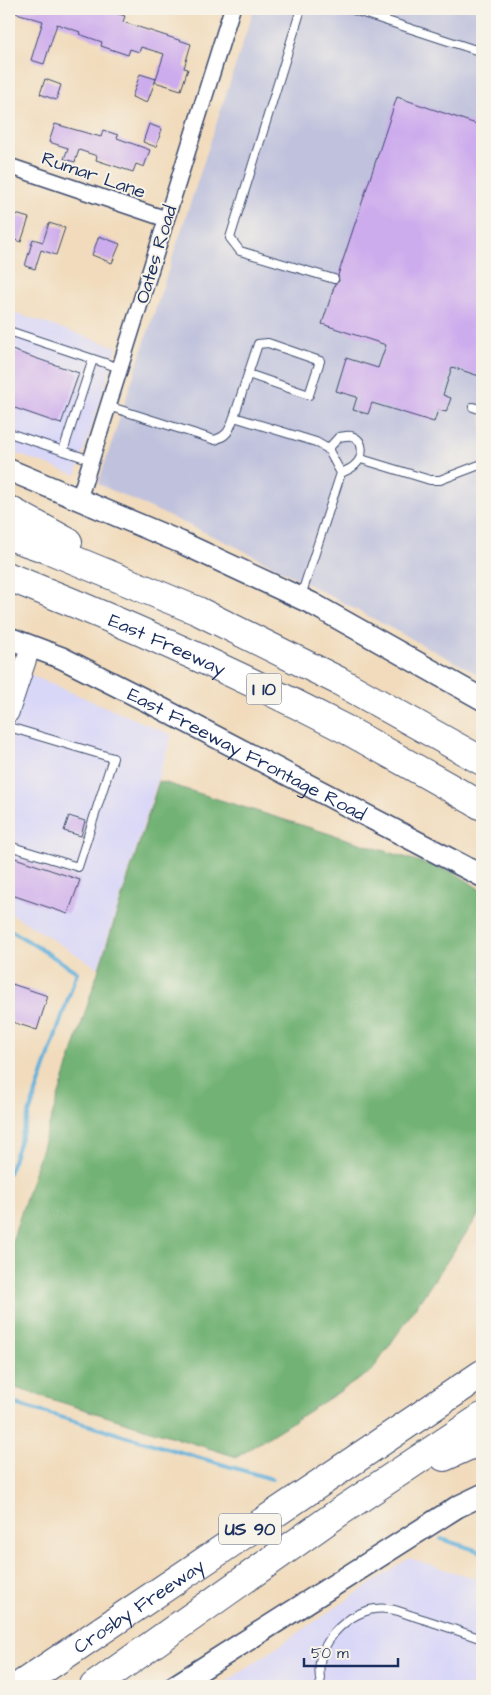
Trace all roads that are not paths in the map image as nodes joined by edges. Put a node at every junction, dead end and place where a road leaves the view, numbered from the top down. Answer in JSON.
{"nodes":[{"id":1,"x":231,"y":9,"type":"edge"},
{"id":2,"x":301,"y":9,"type":"edge"},
{"id":3,"x":351,"y":9,"type":"edge"},
{"id":4,"x":387,"y":9,"type":"edge"},
{"id":5,"x":384,"y":20,"type":"junction"},
{"id":6,"x":482,"y":52,"type":"edge"},
{"id":7,"x":9,"y":166,"type":"edge"},
{"id":8,"x":166,"y":219,"type":"junction"},
{"id":9,"x":334,"y":279,"type":"dead end"},
{"id":10,"x":9,"y":331,"type":"edge"},
{"id":11,"x":93,"y":359,"type":"junction"},
{"id":12,"x":120,"y":368,"type":"junction"},
{"id":13,"x":248,"y":374,"type":"junction"},
{"id":14,"x":108,"y":406,"type":"junction"},
{"id":15,"x":473,"y":407,"type":"dead end"},
{"id":16,"x":482,"y":410,"type":"edge"},
{"id":17,"x":234,"y":417,"type":"junction"},
{"id":18,"x":9,"y":433,"type":"edge"},
{"id":19,"x":328,"y":449,"type":"junction"},
{"id":20,"x":63,"y":451,"type":"junction"},
{"id":21,"x":361,"y":458,"type":"junction"},
{"id":22,"x":91,"y":460,"type":"junction"},
{"id":23,"x":482,"y":464,"type":"edge"},
{"id":24,"x":9,"y":470,"type":"edge"},
{"id":25,"x":341,"y":473,"type":"junction"},
{"id":26,"x":79,"y":499,"type":"junction"},
{"id":27,"x":9,"y":510,"type":"edge"},
{"id":28,"x":9,"y":536,"type":"edge"},
{"id":29,"x":9,"y":579,"type":"edge"},
{"id":30,"x":300,"y":598,"type":"junction"},
{"id":31,"x":198,"y":610,"type":"junction"},
{"id":32,"x":9,"y":638,"type":"edge"},
{"id":33,"x":31,"y":646,"type":"junction"},
{"id":34,"x":482,"y":699,"type":"edge"},
{"id":35,"x":9,"y":712,"type":"edge"},
{"id":36,"x":9,"y":727,"type":"edge"},
{"id":37,"x":482,"y":760,"type":"edge"},
{"id":38,"x":482,"y":806,"type":"edge"},
{"id":39,"x":9,"y":846,"type":"edge"},
{"id":40,"x":482,"y":876,"type":"edge"},
{"id":41,"x":482,"y":1374,"type":"edge"},
{"id":42,"x":482,"y":1417,"type":"edge"},
{"id":43,"x":482,"y":1440,"type":"edge"},
{"id":44,"x":482,"y":1495,"type":"edge"},
{"id":45,"x":341,"y":1511,"type":"junction"},
{"id":46,"x":482,"y":1639,"type":"edge"},
{"id":47,"x":19,"y":1686,"type":"edge"},
{"id":48,"x":94,"y":1686,"type":"edge"},
{"id":49,"x":175,"y":1686,"type":"edge"},
{"id":50,"x":321,"y":1686,"type":"edge"}],
"edges":[{"from":1,"to":8,"type":"street","name":"Oates Road"},
{"from":2,"to":9,"type":"lane"},
{"from":3,"to":5,"type":"lane"},
{"from":4,"to":5,"type":"lane"},
{"from":5,"to":6,"type":"lane"},
{"from":7,"to":8,"type":"street","name":"Rumar Lane"},
{"from":8,"to":12,"type":"street","name":"Oates Road"},
{"from":10,"to":11,"type":"lane"},
{"from":11,"to":12,"type":"lane"},
{"from":11,"to":20,"type":"lane"},
{"from":12,"to":14,"type":"street","name":"Oates Road"},
{"from":13,"to":13,"type":"lane"},
{"from":13,"to":17,"type":"lane"},
{"from":14,"to":17,"type":"lane"},
{"from":14,"to":22,"type":"street","name":"Oates Road"},
{"from":15,"to":16,"type":"lane"},
{"from":17,"to":19,"type":"lane"},
{"from":18,"to":20,"type":"lane"},
{"from":19,"to":21,"type":"lane"},
{"from":19,"to":25,"type":"lane"},
{"from":20,"to":22,"type":"lane"},
{"from":21,"to":23,"type":"lane"},
{"from":21,"to":25,"type":"lane"},
{"from":22,"to":26,"type":"street","name":"Oates Road"},
{"from":24,"to":26,"type":"main road"},
{"from":25,"to":30,"type":"lane"},
{"from":26,"to":30,"type":"main road"},
{"from":27,"to":31,"type":"highway"},
{"from":28,"to":31,"type":"highway","number":"I 10"},
{"from":29,"to":38,"type":"highway","name":"East Freeway","number":"I 10"},
{"from":30,"to":34,"type":"main road"},
{"from":31,"to":37,"type":"highway","number":"I 10"},
{"from":32,"to":33,"type":"main road","name":"East Freeway Frontage Road"},
{"from":33,"to":35,"type":"street"},
{"from":33,"to":40,"type":"main road","name":"East Freeway Frontage Road"},
{"from":36,"to":39,"type":"lane"},
{"from":41,"to":47,"type":"highway","name":"Crosby Freeway","number":"US 90"},
{"from":42,"to":45,"type":"highway","name":"Crosby Freeway","number":"US 90"},
{"from":43,"to":45,"type":"highway"},
{"from":44,"to":49,"type":"main road"},
{"from":45,"to":48,"type":"highway","name":"Crosby Freeway","number":"US 90"},
{"from":46,"to":50,"type":"lane"}]}
